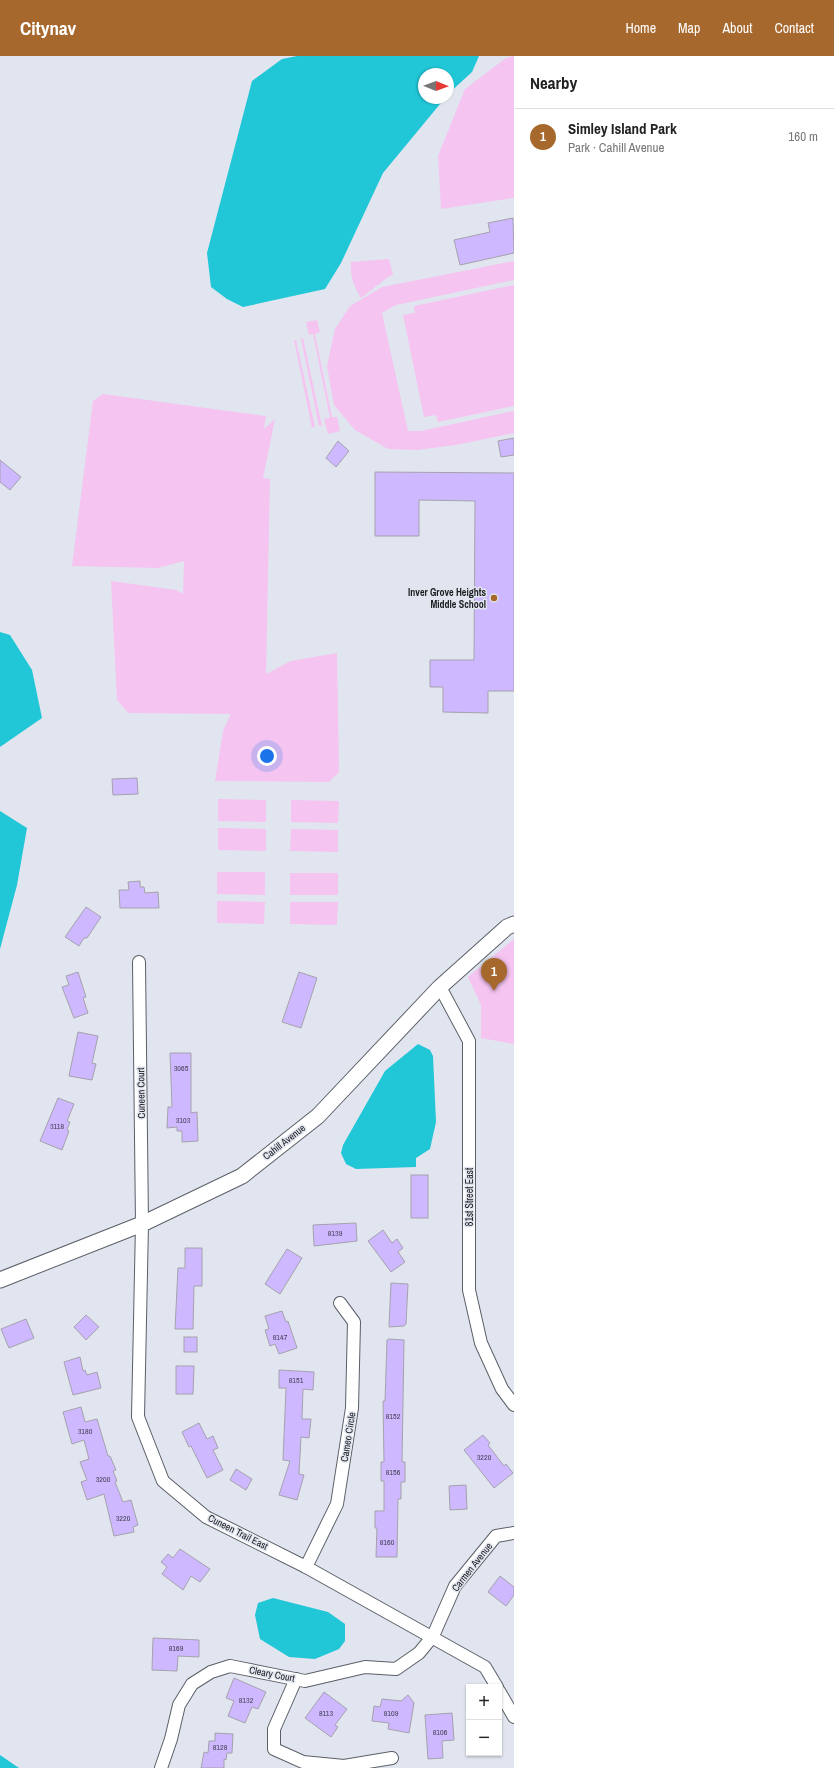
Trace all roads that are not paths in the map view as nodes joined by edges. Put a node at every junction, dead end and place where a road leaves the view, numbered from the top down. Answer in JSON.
{"nodes":[{"id":1,"x":514,"y":924,"type":"edge"},
{"id":2,"x":139,"y":962,"type":"dead end"},
{"id":3,"x":440,"y":987,"type":"junction"},
{"id":4,"x":142,"y":1224,"type":"junction"},
{"id":5,"x":0,"y":1280,"type":"edge"},
{"id":6,"x":340,"y":1303,"type":"dead end"},
{"id":7,"x":514,"y":1404,"type":"edge"},
{"id":8,"x":514,"y":1533,"type":"edge"},
{"id":9,"x":306,"y":1567,"type":"junction"},
{"id":10,"x":433,"y":1636,"type":"junction"},
{"id":11,"x":296,"y":1679,"type":"junction"},
{"id":12,"x":495,"y":1684,"type":"edge"},
{"id":13,"x":502,"y":1696,"type":"edge"},
{"id":14,"x":514,"y":1717,"type":"edge"},
{"id":15,"x":392,"y":1758,"type":"dead end"},
{"id":16,"x":161,"y":1768,"type":"edge"}],
"edges":[{"from":1,"to":3,"type":"street","name":"Cahill Avenue"},
{"from":2,"to":4,"type":"street","name":"Cuneen Court"},
{"from":3,"to":4,"type":"street","name":"Cahill Avenue"},
{"from":3,"to":7,"type":"street","name":"81st Street East"},
{"from":4,"to":5,"type":"street","name":"Cahill Avenue"},
{"from":4,"to":9,"type":"street","name":"Cuneen Trail East"},
{"from":6,"to":9,"type":"street","name":"Cameo Circle"},
{"from":8,"to":10,"type":"street","name":"Carmen Avenue"},
{"from":9,"to":10,"type":"street","name":"Cuneen Trail East"},
{"from":10,"to":11,"type":"street","name":"Cleary Court"},
{"from":10,"to":12,"type":"street","name":"Cuneen Trail East"},
{"from":11,"to":15,"type":"street"},
{"from":11,"to":16,"type":"street","name":"Cleary Court"},
{"from":13,"to":14,"type":"street"}]}
